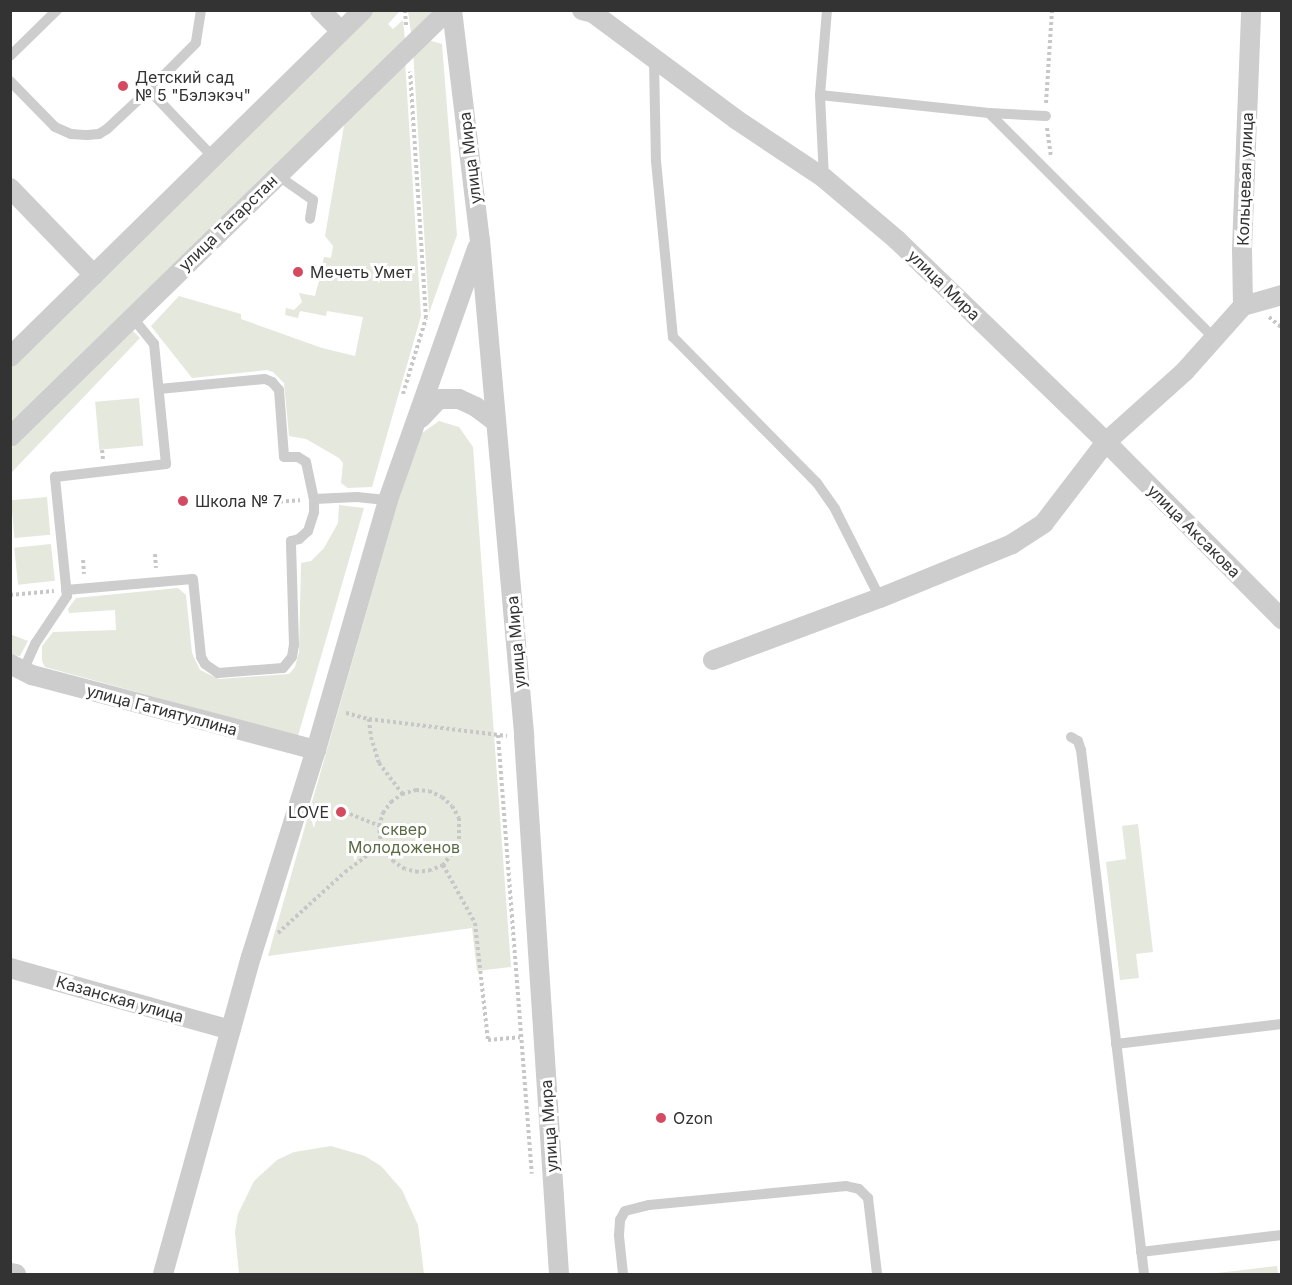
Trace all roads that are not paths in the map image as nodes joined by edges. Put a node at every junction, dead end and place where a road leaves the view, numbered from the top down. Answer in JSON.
{"nodes":[{"id":1,"x":57,"y":10,"type":"edge"},
{"id":2,"x":201,"y":10,"type":"edge"},
{"id":3,"x":320,"y":10,"type":"edge"},
{"id":4,"x":363,"y":10,"type":"edge"},
{"id":5,"x":450,"y":10,"type":"edge"},
{"id":6,"x":582,"y":10,"type":"edge"},
{"id":7,"x":827,"y":10,"type":"edge"},
{"id":8,"x":1251,"y":10,"type":"edge"},
{"id":9,"x":341,"y":31,"type":"junction"},
{"id":10,"x":10,"y":56,"type":"edge"},
{"id":11,"x":654,"y":60,"type":"junction"},
{"id":12,"x":10,"y":81,"type":"edge"},
{"id":13,"x":149,"y":90,"type":"junction"},
{"id":14,"x":820,"y":95,"type":"junction"},
{"id":15,"x":989,"y":113,"type":"junction"},
{"id":16,"x":1046,"y":116,"type":"road end"},
{"id":17,"x":214,"y":158,"type":"junction"},
{"id":18,"x":277,"y":175,"type":"junction"},
{"id":19,"x":824,"y":178,"type":"junction"},
{"id":20,"x":10,"y":188,"type":"edge"},
{"id":21,"x":309,"y":219,"type":"dead end"},
{"id":22,"x":480,"y":240,"type":"junction"},
{"id":23,"x":94,"y":275,"type":"junction"},
{"id":24,"x":1281,"y":295,"type":"edge"},
{"id":25,"x":1262,"y":300,"type":"junction"},
{"id":26,"x":1243,"y":306,"type":"junction"},
{"id":27,"x":1281,"y":312,"type":"edge"},
{"id":28,"x":132,"y":317,"type":"junction"},
{"id":29,"x":1214,"y":338,"type":"junction"},
{"id":30,"x":10,"y":357,"type":"edge"},
{"id":31,"x":159,"y":389,"type":"junction"},
{"id":32,"x":496,"y":422,"type":"junction"},
{"id":33,"x":415,"y":424,"type":"junction"},
{"id":34,"x":10,"y":437,"type":"edge"},
{"id":35,"x":1106,"y":442,"type":"junction"},
{"id":36,"x":314,"y":499,"type":"junction"},
{"id":37,"x":388,"y":500,"type":"junction"},
{"id":38,"x":66,"y":590,"type":"junction"},
{"id":39,"x":880,"y":598,"type":"junction"},
{"id":40,"x":1281,"y":619,"type":"edge"},
{"id":41,"x":713,"y":660,"type":"dead end"},
{"id":42,"x":17,"y":667,"type":"edge"},
{"id":43,"x":1071,"y":736,"type":"dead end"},
{"id":44,"x":316,"y":750,"type":"junction"},
{"id":45,"x":10,"y":968,"type":"edge"},
{"id":46,"x":1281,"y":1024,"type":"edge"},
{"id":47,"x":230,"y":1030,"type":"junction"},
{"id":48,"x":1116,"y":1044,"type":"junction"},
{"id":49,"x":1281,"y":1235,"type":"edge"},
{"id":50,"x":1141,"y":1252,"type":"junction"},
{"id":51,"x":10,"y":1273,"type":"edge"},
{"id":52,"x":16,"y":1275,"type":"edge"},
{"id":53,"x":163,"y":1275,"type":"edge"},
{"id":54,"x":559,"y":1275,"type":"edge"},
{"id":55,"x":623,"y":1275,"type":"edge"},
{"id":56,"x":877,"y":1275,"type":"edge"},
{"id":57,"x":1144,"y":1275,"type":"edge"}],
"edges":[{"from":1,"to":10,"type":"lane"},
{"from":2,"to":13,"type":"lane"},
{"from":3,"to":9,"type":"street"},
{"from":4,"to":9,"type":"street"},
{"from":5,"to":18,"type":"street","name":"улица Татарстан"},
{"from":5,"to":22,"type":"street","name":"улица Мира"},
{"from":6,"to":11,"type":"street","name":"улица Мира"},
{"from":7,"to":14,"type":"lane"},
{"from":8,"to":26,"type":"street","name":"Кольцевая улица"},
{"from":9,"to":17,"type":"street"},
{"from":11,"to":19,"type":"street","name":"улица Мира"},
{"from":11,"to":39,"type":"lane"},
{"from":12,"to":13,"type":"lane"},
{"from":13,"to":17,"type":"lane"},
{"from":14,"to":15,"type":"lane"},
{"from":14,"to":19,"type":"lane"},
{"from":15,"to":16,"type":"lane"},
{"from":15,"to":29,"type":"lane"},
{"from":17,"to":23,"type":"street"},
{"from":18,"to":21,"type":"lane"},
{"from":18,"to":28,"type":"street","name":"улица Татарстан"},
{"from":19,"to":35,"type":"street","name":"улица Мира"},
{"from":20,"to":23,"type":"street"},
{"from":22,"to":32,"type":"street","name":"улица Мира"},
{"from":22,"to":33,"type":"street"},
{"from":23,"to":30,"type":"street"},
{"from":24,"to":25,"type":"street"},
{"from":25,"to":26,"type":"street"},
{"from":25,"to":27,"type":"street"},
{"from":26,"to":29,"type":"street"},
{"from":28,"to":31,"type":"lane"},
{"from":28,"to":34,"type":"street","name":"улица Татарстан"},
{"from":29,"to":35,"type":"street"},
{"from":31,"to":36,"type":"lane"},
{"from":31,"to":38,"type":"lane"},
{"from":32,"to":33,"type":"street"},
{"from":32,"to":54,"type":"street","name":"улица Мира"},
{"from":33,"to":37,"type":"street"},
{"from":35,"to":39,"type":"street"},
{"from":35,"to":40,"type":"street","name":"улица Аксакова"},
{"from":36,"to":37,"type":"lane"},
{"from":36,"to":38,"type":"lane"},
{"from":37,"to":44,"type":"street"},
{"from":38,"to":42,"type":"lane"},
{"from":39,"to":41,"type":"street"},
{"from":42,"to":44,"type":"street","name":"улица Гатиятуллина"},
{"from":43,"to":48,"type":"lane"},
{"from":44,"to":47,"type":"street"},
{"from":45,"to":47,"type":"street","name":"Казанская улица"},
{"from":46,"to":48,"type":"lane"},
{"from":47,"to":53,"type":"street"},
{"from":48,"to":50,"type":"lane"},
{"from":49,"to":50,"type":"lane"},
{"from":50,"to":57,"type":"lane"},
{"from":51,"to":52,"type":"street"},
{"from":55,"to":56,"type":"lane"}]}
